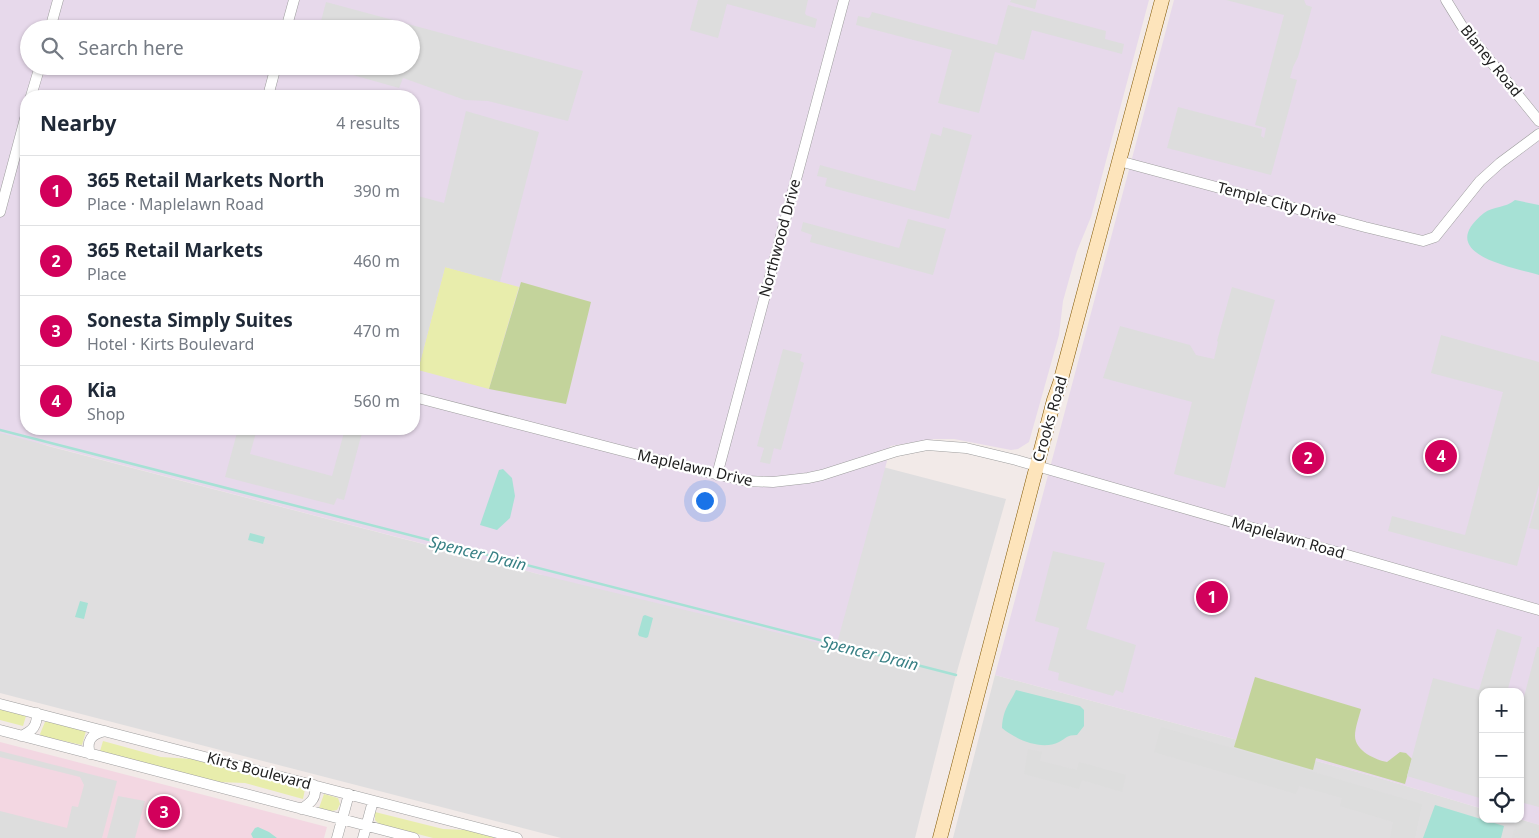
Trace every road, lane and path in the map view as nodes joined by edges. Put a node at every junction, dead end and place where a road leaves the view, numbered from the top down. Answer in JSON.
{"nodes":[{"id":1,"x":58,"y":0,"type":"edge"},
{"id":2,"x":294,"y":0,"type":"edge"},
{"id":3,"x":844,"y":0,"type":"edge"},
{"id":4,"x":1162,"y":0,"type":"edge"},
{"id":5,"x":1446,"y":0,"type":"edge"},
{"id":6,"x":52,"y":20,"type":"edge"},
{"id":7,"x":288,"y":20,"type":"edge"},
{"id":8,"x":38,"y":75,"type":"edge"},
{"id":9,"x":274,"y":75,"type":"edge"},
{"id":10,"x":34,"y":90,"type":"edge"},
{"id":11,"x":270,"y":90,"type":"edge"},
{"id":12,"x":1539,"y":121,"type":"edge"},
{"id":13,"x":1539,"y":134,"type":"edge"},
{"id":14,"x":20,"y":137,"type":"edge"},
{"id":15,"x":1119,"y":161,"type":"junction"},
{"id":16,"x":0,"y":212,"type":"edge"},
{"id":17,"x":420,"y":399,"type":"edge"},
{"id":18,"x":1036,"y":466,"type":"junction"},
{"id":19,"x":717,"y":475,"type":"junction"},
{"id":20,"x":1539,"y":610,"type":"edge"},
{"id":21,"x":0,"y":704,"type":"edge"},
{"id":22,"x":37,"y":713,"type":"junction"},
{"id":23,"x":0,"y":730,"type":"edge"},
{"id":24,"x":106,"y":731,"type":"junction"},
{"id":25,"x":21,"y":736,"type":"junction"},
{"id":26,"x":90,"y":754,"type":"junction"},
{"id":27,"x":314,"y":785,"type":"junction"},
{"id":28,"x":349,"y":794,"type":"junction"},
{"id":29,"x":373,"y":801,"type":"junction"},
{"id":30,"x":301,"y":809,"type":"junction"},
{"id":31,"x":342,"y":819,"type":"junction"},
{"id":32,"x":366,"y":826,"type":"junction"},
{"id":33,"x":337,"y":838,"type":"edge"},
{"id":34,"x":363,"y":838,"type":"edge"},
{"id":35,"x":414,"y":838,"type":"edge"},
{"id":36,"x":517,"y":838,"type":"edge"},
{"id":37,"x":940,"y":838,"type":"edge"}],
"edges":[{"from":1,"to":6,"type":"street"},
{"from":2,"to":7,"type":"street"},
{"from":3,"to":19,"type":"street","name":"Northwood Drive"},
{"from":4,"to":15,"type":"main road","name":"Crooks Road"},
{"from":5,"to":12,"type":"street","name":"Blaney Road"},
{"from":8,"to":10,"type":"street"},
{"from":9,"to":11,"type":"street"},
{"from":13,"to":15,"type":"street","name":"Temple City Drive"},
{"from":14,"to":16,"type":"street"},
{"from":15,"to":18,"type":"main road","name":"Crooks Road"},
{"from":17,"to":19,"type":"street","name":"Maplelawn Drive"},
{"from":18,"to":19,"type":"street","name":"Maplelawn Drive"},
{"from":18,"to":20,"type":"street","name":"Maplelawn Road"},
{"from":18,"to":37,"type":"main road","name":"Crooks Road"},
{"from":21,"to":22,"type":"street","name":"Kirts Boulevard"},
{"from":22,"to":24,"type":"street","name":"Kirts Boulevard"},
{"from":22,"to":25,"type":"street"},
{"from":23,"to":25,"type":"street","name":"Kirts Boulevard"},
{"from":24,"to":26,"type":"street"},
{"from":24,"to":27,"type":"street","name":"Kirts Boulevard"},
{"from":25,"to":26,"type":"street","name":"Kirts Boulevard"},
{"from":26,"to":30,"type":"street","name":"Kirts Boulevard"},
{"from":27,"to":28,"type":"street","name":"Kirts Boulevard"},
{"from":27,"to":30,"type":"street"},
{"from":28,"to":29,"type":"street","name":"Kirts Boulevard"},
{"from":28,"to":31,"type":"street"},
{"from":29,"to":32,"type":"street"},
{"from":29,"to":36,"type":"street","name":"Kirts Boulevard"},
{"from":30,"to":31,"type":"street","name":"Kirts Boulevard"},
{"from":31,"to":32,"type":"street","name":"Kirts Boulevard"},
{"from":31,"to":33,"type":"street"},
{"from":32,"to":34,"type":"street"},
{"from":32,"to":35,"type":"street","name":"Kirts Boulevard"}]}
